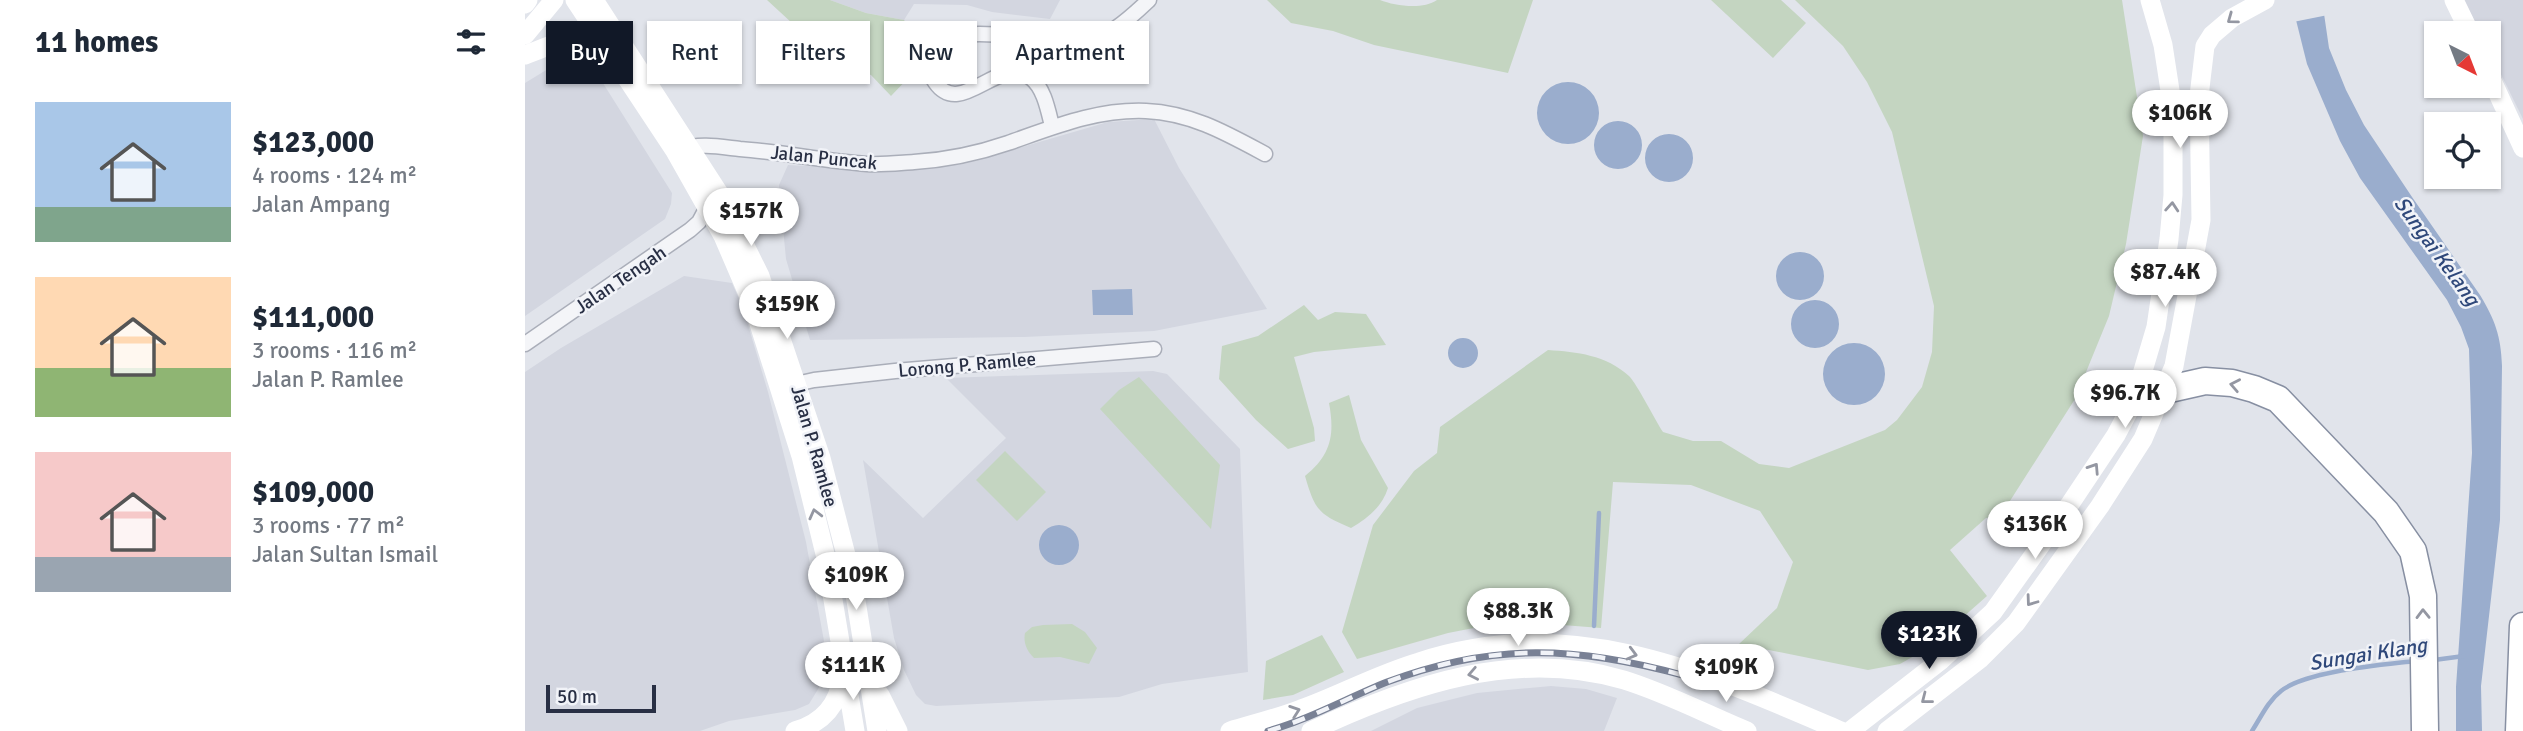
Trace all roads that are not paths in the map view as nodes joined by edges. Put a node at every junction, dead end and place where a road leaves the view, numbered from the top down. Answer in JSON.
{"nodes":[{"id":1,"x":528,"y":0,"type":"edge"},
{"id":2,"x":554,"y":0,"type":"edge"},
{"id":3,"x":575,"y":0,"type":"edge"},
{"id":4,"x":1149,"y":0,"type":"edge"},
{"id":5,"x":2150,"y":0,"type":"edge"},
{"id":6,"x":2265,"y":0,"type":"edge"},
{"id":7,"x":2454,"y":0,"type":"edge"},
{"id":8,"x":599,"y":4,"type":"edge"},
{"id":9,"x":525,"y":5,"type":"edge"},
{"id":10,"x":589,"y":21,"type":"edge"},
{"id":11,"x":2464,"y":21,"type":"edge"},
{"id":12,"x":525,"y":36,"type":"edge"},
{"id":13,"x":546,"y":46,"type":"edge"},
{"id":14,"x":525,"y":55,"type":"edge"},
{"id":15,"x":633,"y":84,"type":"edge"},
{"id":16,"x":2500,"y":98,"type":"edge"},
{"id":17,"x":1052,"y":126,"type":"junction"},
{"id":18,"x":683,"y":148,"type":"junction"},
{"id":19,"x":2523,"y":148,"type":"edge"},
{"id":20,"x":1265,"y":154,"type":"dead end"},
{"id":21,"x":707,"y":207,"type":"junction"},
{"id":22,"x":525,"y":344,"type":"edge"},
{"id":23,"x":1154,"y":348,"type":"dead end"},
{"id":24,"x":789,"y":385,"type":"junction"},
{"id":25,"x":2165,"y":390,"type":"junction"},
{"id":26,"x":810,"y":453,"type":"junction"},
{"id":27,"x":2523,"y":626,"type":"edge"},
{"id":28,"x":844,"y":657,"type":"junction"},
{"id":29,"x":868,"y":669,"type":"junction"},
{"id":30,"x":795,"y":731,"type":"edge"},
{"id":31,"x":855,"y":731,"type":"edge"},
{"id":32,"x":877,"y":731,"type":"edge"},
{"id":33,"x":898,"y":731,"type":"edge"},
{"id":34,"x":1230,"y":731,"type":"edge"},
{"id":35,"x":1311,"y":731,"type":"edge"},
{"id":36,"x":1747,"y":731,"type":"edge"},
{"id":37,"x":1841,"y":731,"type":"edge"},
{"id":38,"x":1850,"y":731,"type":"edge"},
{"id":39,"x":1887,"y":731,"type":"edge"},
{"id":40,"x":2425,"y":731,"type":"edge"},
{"id":41,"x":2519,"y":731,"type":"edge"}],
"edges":[{"from":1,"to":9,"type":"street"},
{"from":2,"to":12,"type":"street"},
{"from":3,"to":10,"type":"street","name":"Jalan P. Ramlee"},
{"from":4,"to":17,"type":"street"},
{"from":38,"to":5,"type":"street","one_way":true},
{"from":6,"to":25,"type":"street","one_way":true},
{"from":7,"to":11,"type":"street"},
{"from":8,"to":18,"type":"street","name":"Jalan P. Ramlee"},
{"from":13,"to":14,"type":"street"},
{"from":15,"to":18,"type":"street","name":"Jalan P. Ramlee"},
{"from":16,"to":19,"type":"street"},
{"from":17,"to":18,"type":"street","name":"Jalan Puncak"},
{"from":17,"to":20,"type":"street","name":"Jalan Puncak"},
{"from":18,"to":21,"type":"street","name":"Jalan P. Ramlee"},
{"from":18,"to":24,"type":"street","name":"Jalan P. Ramlee"},
{"from":21,"to":22,"type":"street","name":"Jalan Tengah"},
{"from":21,"to":24,"type":"street","name":"Jalan P. Ramlee"},
{"from":23,"to":24,"type":"street","name":"Lorong P. Ramlee"},
{"from":24,"to":26,"type":"street","name":"Jalan P. Ramlee"},
{"from":25,"to":39,"type":"street","one_way":true},
{"from":40,"to":25,"type":"highway","one_way":true},
{"from":28,"to":26,"type":"street","name":"Jalan P. Ramlee","one_way":true},
{"from":26,"to":29,"type":"street","name":"Jalan P. Ramlee"},
{"from":27,"to":41,"type":"highway"},
{"from":28,"to":30,"type":"street"},
{"from":28,"to":31,"type":"street","name":"Jalan P. Ramlee"},
{"from":29,"to":32,"type":"street","name":"Jalan P. Ramlee"},
{"from":29,"to":33,"type":"street"},
{"from":34,"to":37,"type":"street","one_way":true},
{"from":36,"to":35,"type":"street","one_way":true}]}
